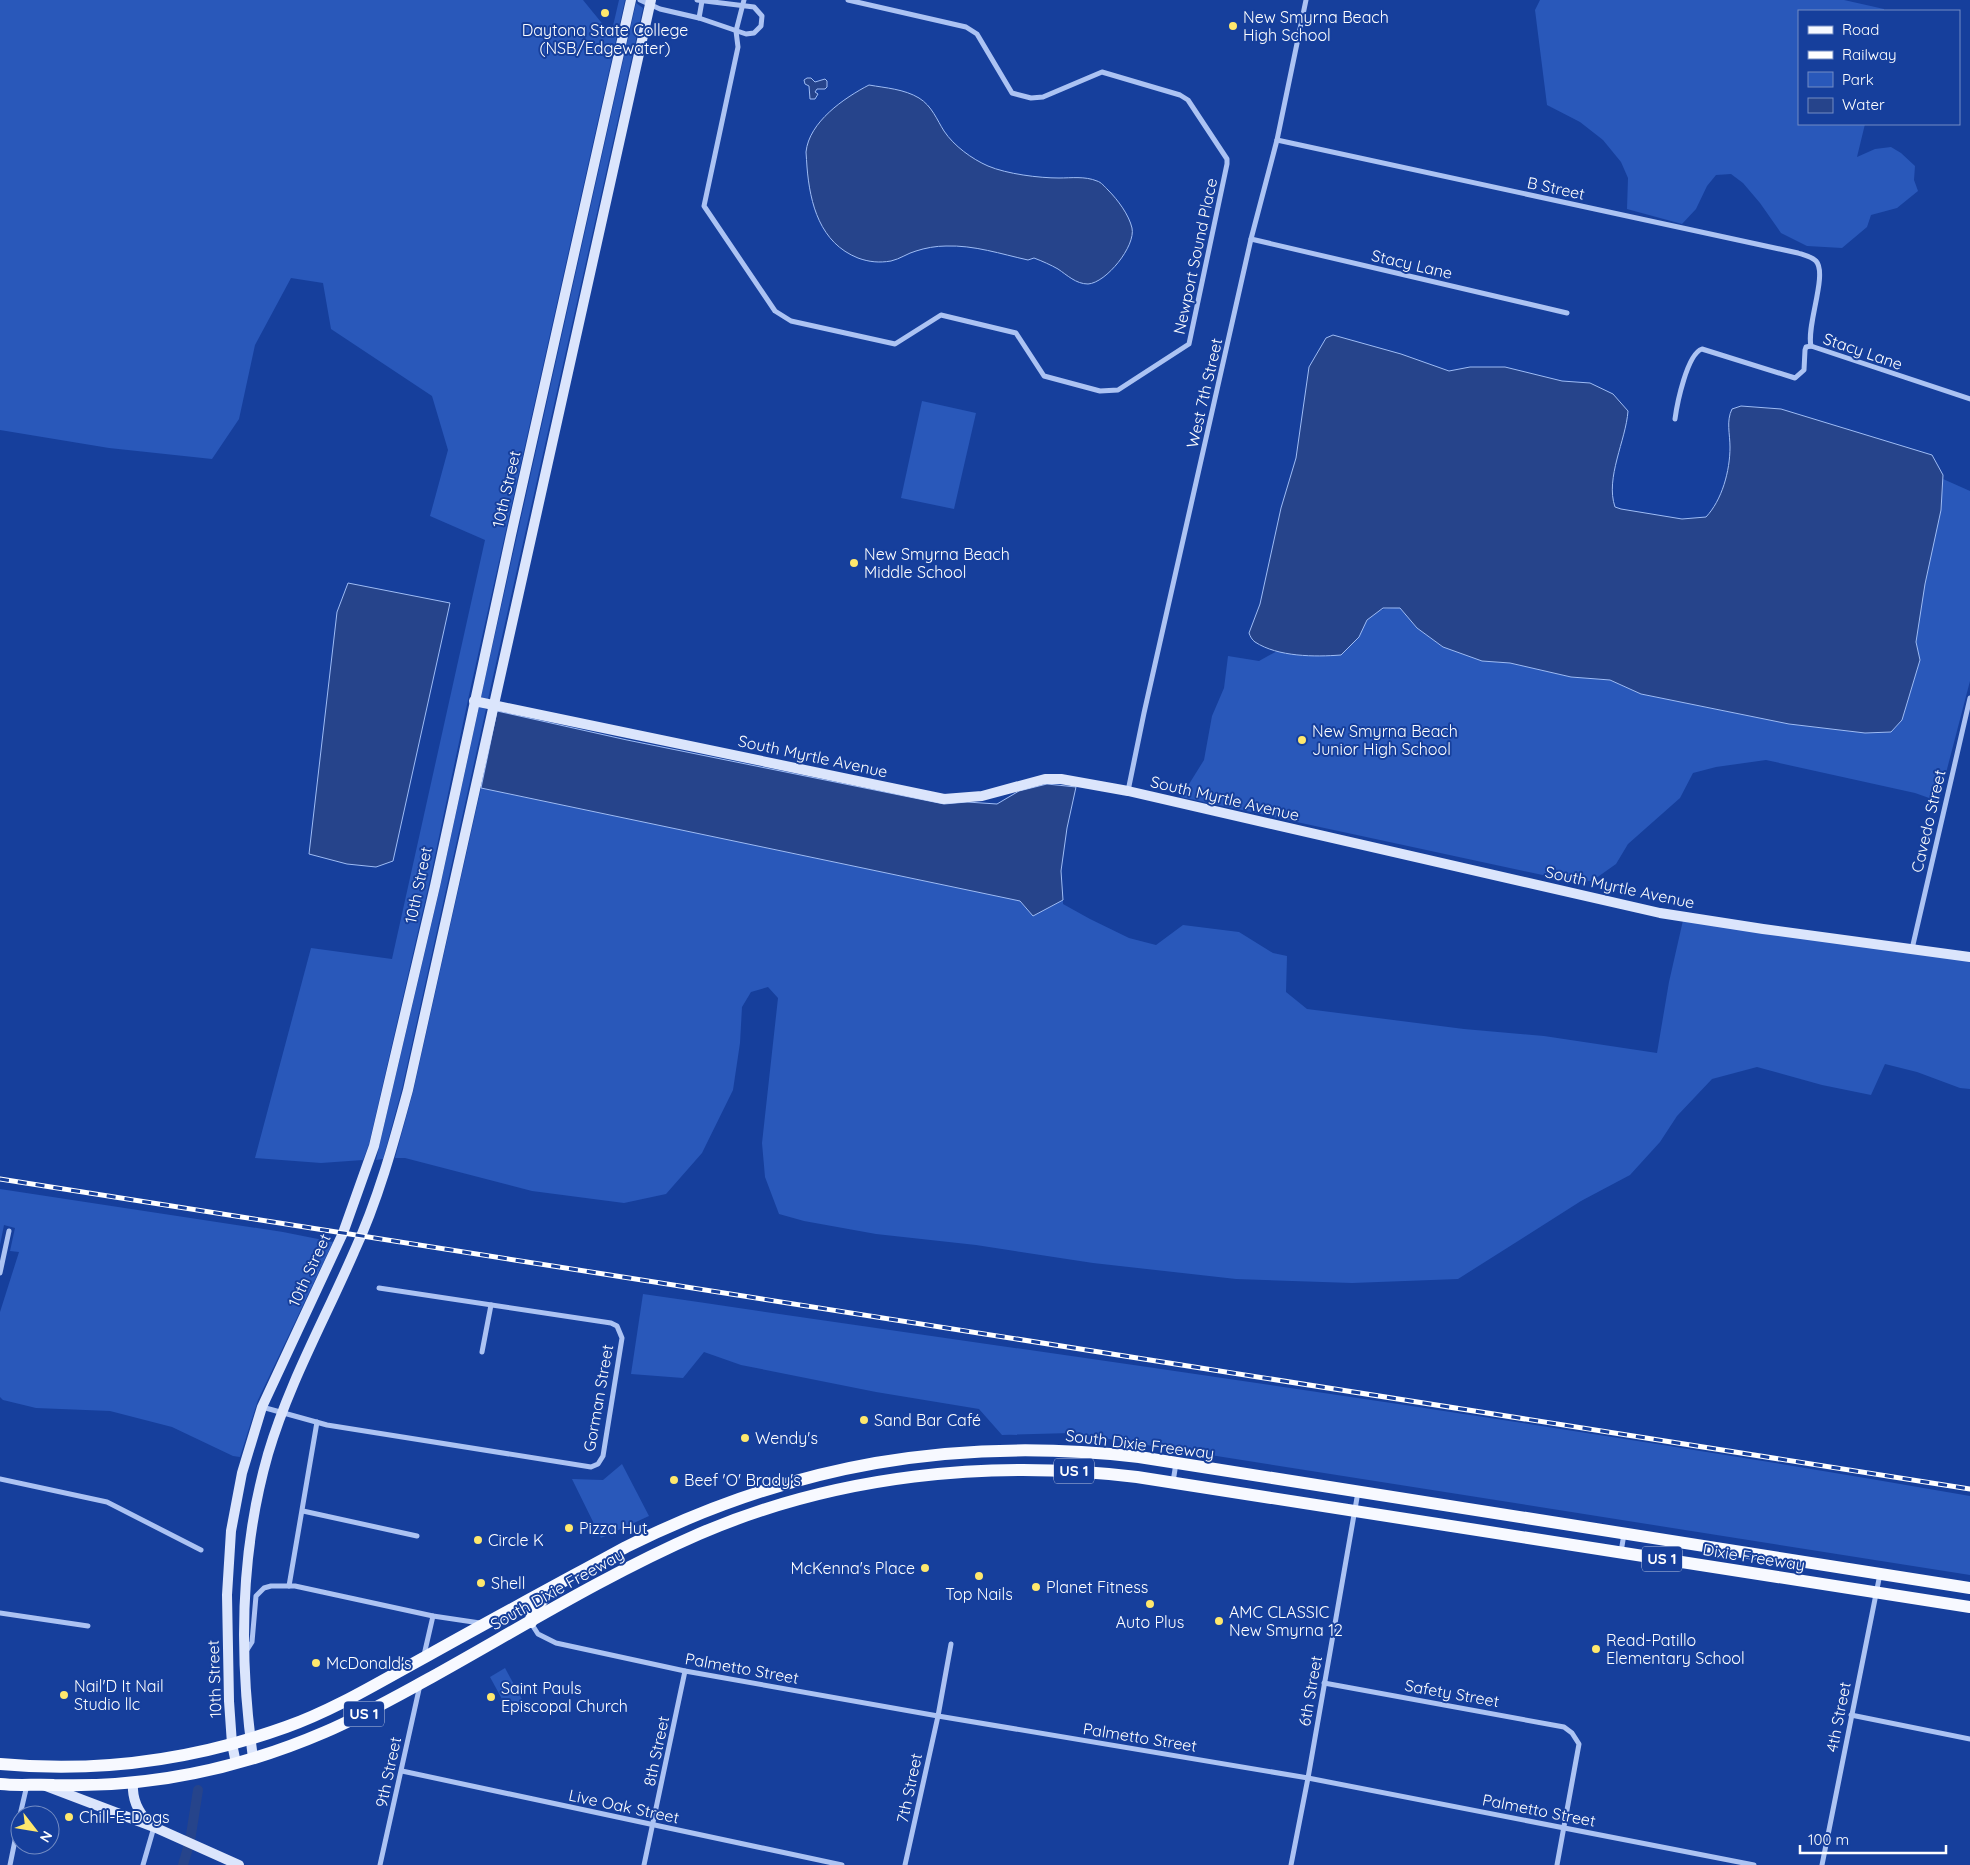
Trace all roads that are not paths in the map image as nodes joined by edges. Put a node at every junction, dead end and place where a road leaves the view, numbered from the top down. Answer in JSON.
{"nodes":[{"id":1,"x":631,"y":0,"type":"edge"},
{"id":2,"x":640,"y":0,"type":"edge"},
{"id":3,"x":744,"y":0,"type":"edge"},
{"id":4,"x":848,"y":0,"type":"edge"},
{"id":5,"x":1306,"y":0,"type":"edge"},
{"id":6,"x":700,"y":1,"type":"edge"},
{"id":7,"x":650,"y":3,"type":"edge"},
{"id":8,"x":741,"y":6,"type":"junction"},
{"id":9,"x":699,"y":18,"type":"junction"},
{"id":10,"x":736,"y":32,"type":"junction"},
{"id":11,"x":1277,"y":140,"type":"junction"},
{"id":12,"x":1251,"y":240,"type":"junction"},
{"id":13,"x":1567,"y":313,"type":"dead end"},
{"id":14,"x":1811,"y":346,"type":"junction"},
{"id":15,"x":1970,"y":399,"type":"edge"},
{"id":16,"x":1675,"y":419,"type":"dead end"},
{"id":17,"x":1970,"y":698,"type":"edge"},
{"id":18,"x":474,"y":701,"type":"junction"},
{"id":19,"x":493,"y":705,"type":"junction"},
{"id":20,"x":1128,"y":791,"type":"junction"},
{"id":21,"x":1912,"y":949,"type":"junction"},
{"id":22,"x":1970,"y":957,"type":"edge"},
{"id":23,"x":359,"y":1191,"type":"junction"},
{"id":24,"x":377,"y":1194,"type":"junction"},
{"id":25,"x":9,"y":1231,"type":"dead end"},
{"id":26,"x":326,"y":1271,"type":"junction"},
{"id":27,"x":0,"y":1273,"type":"edge"},
{"id":28,"x":342,"y":1278,"type":"junction"},
{"id":29,"x":379,"y":1288,"type":"dead end"},
{"id":30,"x":492,"y":1305,"type":"junction"},
{"id":31,"x":482,"y":1352,"type":"dead end"},
{"id":32,"x":262,"y":1407,"type":"junction"},
{"id":33,"x":283,"y":1412,"type":"junction"},
{"id":34,"x":317,"y":1422,"type":"junction"},
{"id":35,"x":991,"y":1450,"type":"junction"},
{"id":36,"x":1176,"y":1463,"type":"junction"},
{"id":37,"x":989,"y":1470,"type":"junction"},
{"id":38,"x":0,"y":1479,"type":"edge"},
{"id":39,"x":1173,"y":1482,"type":"junction"},
{"id":40,"x":1358,"y":1492,"type":"junction"},
{"id":41,"x":1355,"y":1511,"type":"junction"},
{"id":42,"x":303,"y":1512,"type":"junction"},
{"id":43,"x":1624,"y":1533,"type":"junction"},
{"id":44,"x":417,"y":1536,"type":"dead end"},
{"id":45,"x":201,"y":1550,"type":"dead end"},
{"id":46,"x":1621,"y":1552,"type":"junction"},
{"id":47,"x":1880,"y":1574,"type":"junction"},
{"id":48,"x":556,"y":1585,"type":"junction"},
{"id":49,"x":289,"y":1586,"type":"junction"},
{"id":50,"x":1970,"y":1588,"type":"edge"},
{"id":51,"x":1877,"y":1592,"type":"junction"},
{"id":52,"x":519,"y":1605,"type":"junction"},
{"id":53,"x":1970,"y":1607,"type":"edge"},
{"id":54,"x":0,"y":1613,"type":"edge"},
{"id":55,"x":433,"y":1616,"type":"junction"},
{"id":56,"x":530,"y":1622,"type":"junction"},
{"id":57,"x":486,"y":1624,"type":"junction"},
{"id":58,"x":88,"y":1626,"type":"dead end"},
{"id":59,"x":500,"y":1639,"type":"junction"},
{"id":60,"x":951,"y":1644,"type":"dead end"},
{"id":61,"x":244,"y":1654,"type":"junction"},
{"id":62,"x":424,"y":1658,"type":"junction"},
{"id":63,"x":685,"y":1671,"type":"junction"},
{"id":64,"x":420,"y":1683,"type":"junction"},
{"id":65,"x":1324,"y":1683,"type":"junction"},
{"id":66,"x":1851,"y":1715,"type":"junction"},
{"id":67,"x":938,"y":1716,"type":"junction"},
{"id":68,"x":250,"y":1738,"type":"junction"},
{"id":69,"x":1970,"y":1739,"type":"edge"},
{"id":70,"x":232,"y":1744,"type":"junction"},
{"id":71,"x":253,"y":1758,"type":"junction"},
{"id":72,"x":236,"y":1763,"type":"junction"},
{"id":73,"x":0,"y":1764,"type":"edge"},
{"id":74,"x":402,"y":1771,"type":"junction"},
{"id":75,"x":1308,"y":1778,"type":"junction"},
{"id":76,"x":0,"y":1784,"type":"edge"},
{"id":77,"x":27,"y":1784,"type":"junction"},
{"id":78,"x":40,"y":1784,"type":"junction"},
{"id":79,"x":133,"y":1784,"type":"junction"},
{"id":80,"x":22,"y":1805,"type":"edge"},
{"id":81,"x":654,"y":1825,"type":"junction"},
{"id":82,"x":154,"y":1827,"type":"junction"},
{"id":83,"x":1564,"y":1827,"type":"junction"},
{"id":84,"x":143,"y":1865,"type":"edge"},
{"id":85,"x":239,"y":1865,"type":"edge"},
{"id":86,"x":380,"y":1865,"type":"edge"},
{"id":87,"x":644,"y":1865,"type":"edge"},
{"id":88,"x":842,"y":1865,"type":"edge"},
{"id":89,"x":905,"y":1865,"type":"edge"},
{"id":90,"x":1291,"y":1865,"type":"edge"},
{"id":91,"x":1557,"y":1865,"type":"edge"},
{"id":92,"x":1754,"y":1865,"type":"edge"},
{"id":93,"x":1822,"y":1865,"type":"edge"}],
"edges":[{"from":1,"to":18,"type":"street","name":"10th Street"},
{"from":2,"to":7,"type":"street"},
{"from":3,"to":8,"type":"street","name":"Newport Sound Place"},
{"from":4,"to":10,"type":"street","name":"Newport Sound Place"},
{"from":5,"to":11,"type":"street","name":"West 7th Street"},
{"from":6,"to":8,"type":"street"},
{"from":6,"to":9,"type":"street"},
{"from":7,"to":9,"type":"street"},
{"from":7,"to":19,"type":"street","name":"10th Street"},
{"from":8,"to":10,"type":"street","name":"Newport Sound Place"},
{"from":8,"to":10,"type":"street"},
{"from":9,"to":10,"type":"street"},
{"from":11,"to":12,"type":"street","name":"West 7th Street"},
{"from":11,"to":14,"type":"street","name":"B Street"},
{"from":12,"to":13,"type":"street","name":"Stacy Lane"},
{"from":12,"to":20,"type":"street","name":"West 7th Street"},
{"from":14,"to":15,"type":"street","name":"Stacy Lane"},
{"from":14,"to":16,"type":"street","name":"Stacy Lane"},
{"from":17,"to":21,"type":"street","name":"Cavedo Street"},
{"from":18,"to":19,"type":"street","name":"South Myrtle Avenue"},
{"from":18,"to":23,"type":"street","name":"10th Street"},
{"from":19,"to":20,"type":"street","name":"South Myrtle Avenue"},
{"from":19,"to":24,"type":"street","name":"10th Street"},
{"from":20,"to":21,"type":"street","name":"South Myrtle Avenue"},
{"from":21,"to":22,"type":"street","name":"South Myrtle Avenue"},
{"from":23,"to":24,"type":"street"},
{"from":23,"to":26,"type":"street","name":"10th Street"},
{"from":24,"to":28,"type":"street","name":"10th Street"},
{"from":25,"to":27,"type":"street"},
{"from":26,"to":28,"type":"street"},
{"from":26,"to":32,"type":"street","name":"10th Street"},
{"from":28,"to":33,"type":"street","name":"10th Street"},
{"from":29,"to":30,"type":"street","name":"Gorman Street"},
{"from":30,"to":31,"type":"street"},
{"from":30,"to":34,"type":"street","name":"Gorman Street"},
{"from":32,"to":33,"type":"street","name":"Gorman Street"},
{"from":32,"to":70,"type":"street","name":"10th Street"},
{"from":33,"to":34,"type":"street","name":"Gorman Street"},
{"from":33,"to":61,"type":"street","name":"10th Street"},
{"from":34,"to":42,"type":"street"},
{"from":35,"to":36,"type":"main road","name":"South Dixie Freeway","number":"US 1"},
{"from":35,"to":37,"type":"street"},
{"from":35,"to":48,"type":"main road","name":"South Dixie Freeway","number":"US 1"},
{"from":36,"to":39,"type":"street"},
{"from":36,"to":40,"type":"main road","name":"South Dixie Freeway","number":"US 1"},
{"from":37,"to":39,"type":"main road","name":"South Dixie Freeway","number":"US 1"},
{"from":37,"to":56,"type":"main road","name":"South Dixie Freeway","number":"US 1"},
{"from":38,"to":45,"type":"street"},
{"from":39,"to":41,"type":"main road","name":"South Dixie Freeway","number":"US 1"},
{"from":40,"to":41,"type":"street","name":"6th Street"},
{"from":40,"to":43,"type":"main road","name":"Dixie Freeway","number":"US 1"},
{"from":41,"to":46,"type":"main road","name":"Dixie Freeway","number":"US 1"},
{"from":41,"to":65,"type":"street","name":"6th Street"},
{"from":42,"to":44,"type":"street"},
{"from":42,"to":49,"type":"street"},
{"from":43,"to":46,"type":"street"},
{"from":43,"to":47,"type":"main road","name":"Dixie Freeway","number":"US 1"},
{"from":46,"to":51,"type":"main road","name":"Dixie Freeway","number":"US 1"},
{"from":47,"to":50,"type":"main road","name":"Dixie Freeway","number":"US 1"},
{"from":47,"to":51,"type":"street","name":"4th Street"},
{"from":48,"to":52,"type":"main road","name":"South Dixie Freeway","number":"US 1"},
{"from":48,"to":56,"type":"main road"},
{"from":49,"to":55,"type":"street"},
{"from":49,"to":61,"type":"street"},
{"from":51,"to":53,"type":"main road","name":"Dixie Freeway","number":"US 1"},
{"from":51,"to":66,"type":"street","name":"4th Street"},
{"from":52,"to":57,"type":"main road","name":"South Dixie Freeway","number":"US 1"},
{"from":52,"to":59,"type":"main road"},
{"from":54,"to":58,"type":"street"},
{"from":55,"to":57,"type":"street"},
{"from":55,"to":62,"type":"street"},
{"from":56,"to":59,"type":"main road","name":"South Dixie Freeway","number":"US 1"},
{"from":56,"to":63,"type":"street","name":"Palmetto Street"},
{"from":57,"to":62,"type":"main road","name":"South Dixie Freeway","number":"US 1"},
{"from":59,"to":64,"type":"main road","name":"South Dixie Freeway","number":"US 1"},
{"from":60,"to":67,"type":"street","name":"7th Street"},
{"from":61,"to":68,"type":"street","name":"10th Street"},
{"from":62,"to":68,"type":"main road","name":"South Dixie Freeway","number":"US 1"},
{"from":63,"to":67,"type":"street","name":"Palmetto Street"},
{"from":63,"to":81,"type":"street","name":"8th Street"},
{"from":64,"to":71,"type":"main road","name":"South Dixie Freeway","number":"US 1"},
{"from":64,"to":74,"type":"street","name":"9th Street"},
{"from":65,"to":75,"type":"street","name":"6th Street"},
{"from":65,"to":83,"type":"street","name":"Safety Street"},
{"from":66,"to":69,"type":"street"},
{"from":66,"to":93,"type":"street","name":"4th Street"},
{"from":67,"to":75,"type":"street","name":"Palmetto Street"},
{"from":67,"to":89,"type":"street","name":"7th Street"},
{"from":68,"to":70,"type":"main road","name":"South Dixie Freeway","number":"US 1"},
{"from":68,"to":71,"type":"street","name":"10th Street"},
{"from":70,"to":72,"type":"street","name":"10th Street"},
{"from":70,"to":73,"type":"main road","name":"South Dixie Freeway","number":"US 1"},
{"from":71,"to":72,"type":"main road","name":"South Dixie Freeway","number":"US 1"},
{"from":72,"to":79,"type":"main road","name":"South Dixie Freeway","number":"US 1"},
{"from":74,"to":81,"type":"street","name":"Live Oak Street"},
{"from":74,"to":86,"type":"street","name":"9th Street"},
{"from":75,"to":83,"type":"street","name":"Palmetto Street"},
{"from":75,"to":90,"type":"street","name":"6th Street"},
{"from":76,"to":77,"type":"main road","number":"US 1"},
{"from":77,"to":78,"type":"main road","number":"US 1"},
{"from":77,"to":80,"type":"street"},
{"from":78,"to":79,"type":"main road","number":"US 1"},
{"from":78,"to":82,"type":"street"},
{"from":79,"to":82,"type":"street"},
{"from":81,"to":87,"type":"street","name":"8th Street"},
{"from":81,"to":88,"type":"street","name":"Live Oak Street"},
{"from":82,"to":84,"type":"street"},
{"from":82,"to":85,"type":"street"},
{"from":83,"to":91,"type":"street"},
{"from":83,"to":92,"type":"street","name":"Palmetto Street"}]}
